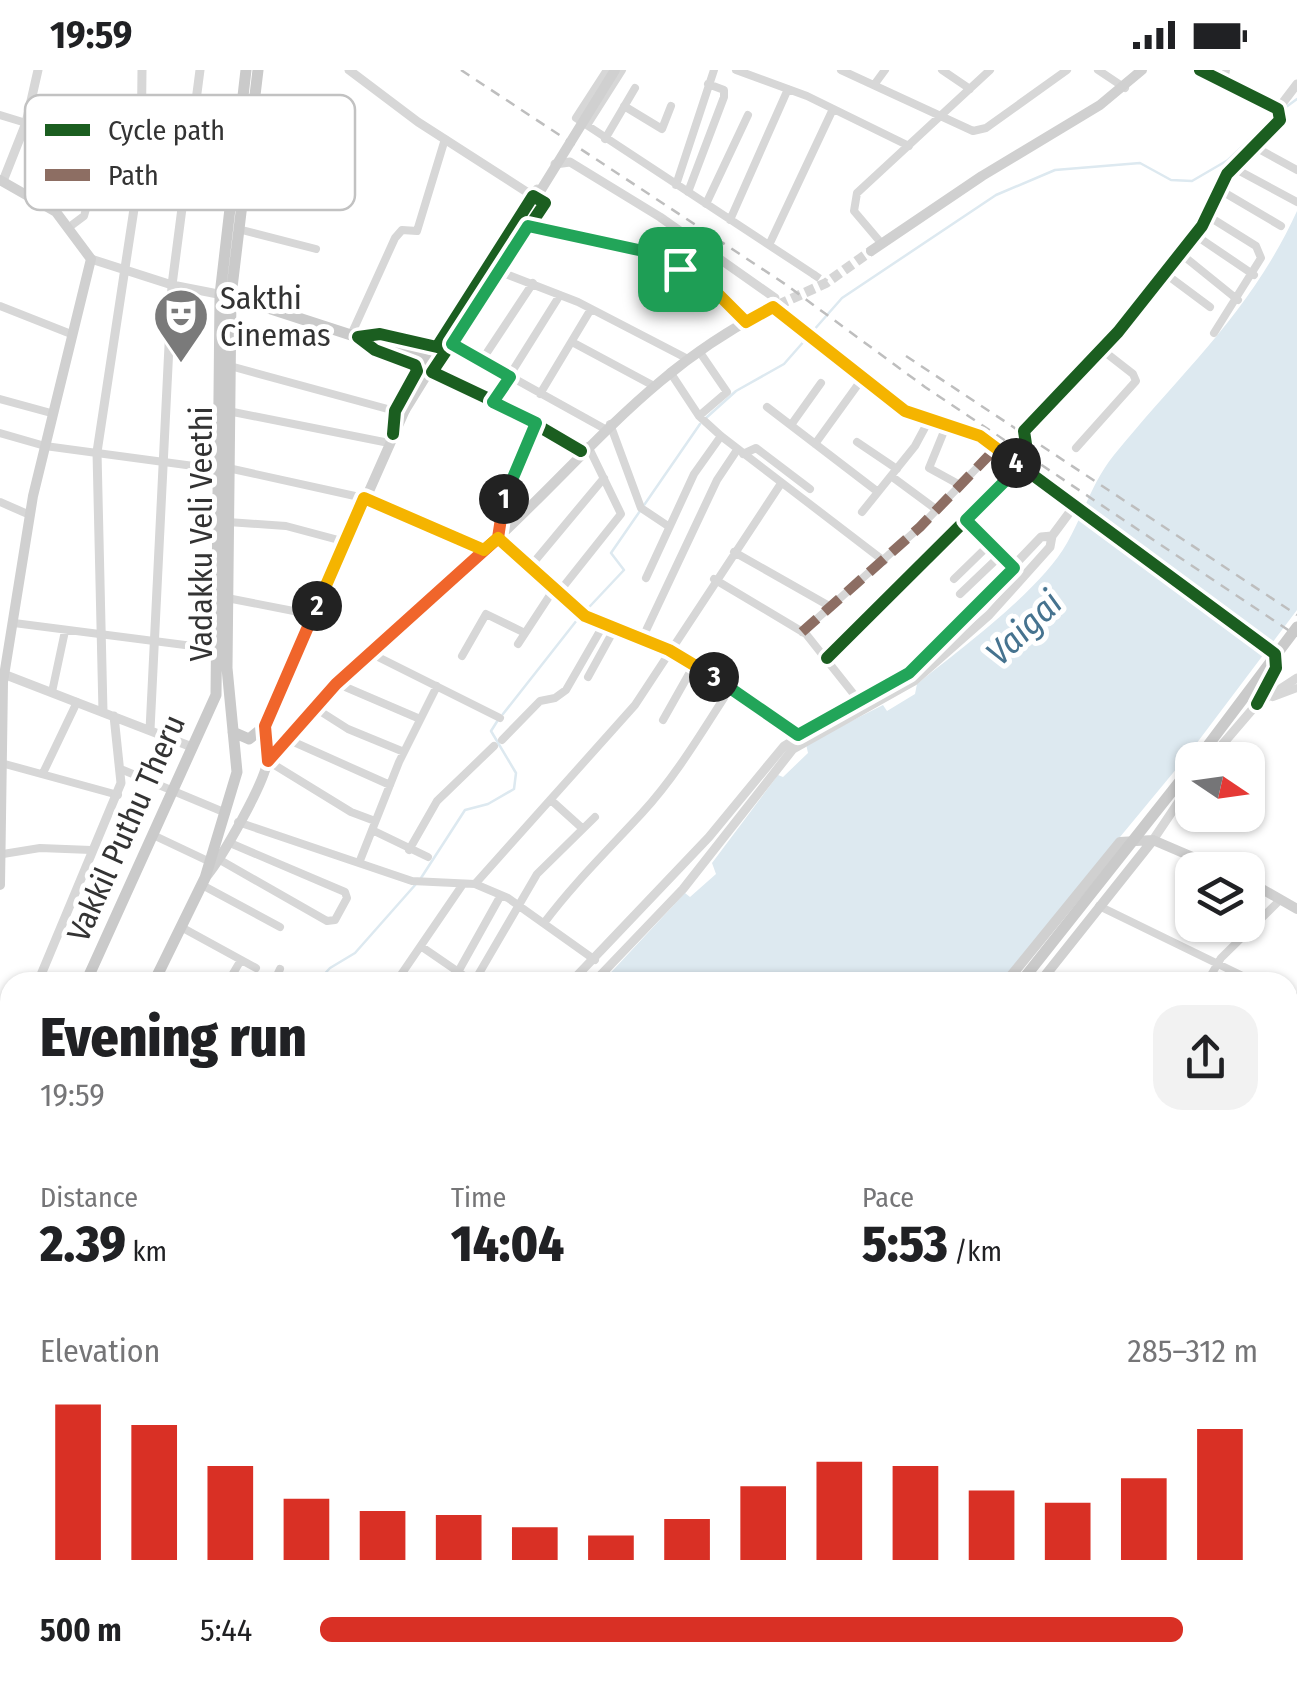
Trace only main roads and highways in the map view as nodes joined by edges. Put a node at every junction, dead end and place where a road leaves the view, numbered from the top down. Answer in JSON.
{"nodes":[{"id":1,"x":246,"y":70,"type":"edge"},
{"id":2,"x":258,"y":70,"type":"edge"},
{"id":3,"x":615,"y":70,"type":"edge"},
{"id":4,"x":1142,"y":70,"type":"edge"},
{"id":5,"x":244,"y":95,"type":"edge"},
{"id":6,"x":255,"y":95,"type":"edge"},
{"id":7,"x":2,"y":181,"type":"edge"},
{"id":8,"x":25,"y":194,"type":"edge"},
{"id":9,"x":53,"y":210,"type":"edge"},
{"id":10,"x":233,"y":210,"type":"edge"},
{"id":11,"x":240,"y":210,"type":"edge"},
{"id":12,"x":871,"y":251,"type":"tunnel mouth"},
{"id":13,"x":225,"y":295,"type":"junction"},
{"id":14,"x":775,"y":303,"type":"tunnel mouth"},
{"id":15,"x":433,"y":367,"type":"junction"},
{"id":16,"x":221,"y":468,"type":"junction"},
{"id":17,"x":1297,"y":626,"type":"edge"},
{"id":18,"x":6,"y":640,"type":"edge"},
{"id":19,"x":3,"y":680,"type":"edge"},
{"id":20,"x":216,"y":695,"type":"junction"},
{"id":21,"x":230,"y":700,"type":"junction"},
{"id":22,"x":265,"y":726,"type":"junction"},
{"id":23,"x":233,"y":732,"type":"junction"},
{"id":24,"x":1211,"y":742,"type":"edge"},
{"id":25,"x":268,"y":761,"type":"junction"},
{"id":26,"x":1,"y":763,"type":"edge"},
{"id":27,"x":1175,"y":788,"type":"edge"},
{"id":28,"x":1153,"y":840,"type":"junction"},
{"id":29,"x":2,"y":847,"type":"edge"},
{"id":30,"x":1181,"y":852,"type":"edge"},
{"id":31,"x":214,"y":860,"type":"junction"},
{"id":32,"x":0,"y":886,"type":"edge"},
{"id":33,"x":1265,"y":893,"type":"edge"},
{"id":34,"x":1297,"y":908,"type":"edge"},
{"id":35,"x":90,"y":972,"type":"edge"},
{"id":36,"x":159,"y":972,"type":"edge"},
{"id":37,"x":1014,"y":972,"type":"edge"},
{"id":38,"x":1030,"y":972,"type":"edge"},
{"id":39,"x":1047,"y":972,"type":"edge"}],
"edges":[{"from":1,"to":5,"type":"main road","name":"Vadakku Veli Veethi"},
{"from":2,"to":6,"type":"main road","name":"Vadakku Veli Veethi"},
{"from":3,"to":15,"type":"main road","bridge":true},
{"from":4,"to":12,"type":"main road"},
{"from":7,"to":8,"type":"main road"},
{"from":9,"to":18,"type":"main road"},
{"from":10,"to":13,"type":"main road","name":"Vadakku Veli Veethi"},
{"from":11,"to":13,"type":"main road","name":"Vadakku Veli Veethi"},
{"from":13,"to":15,"type":"main road"},
{"from":13,"to":16,"type":"main road","name":"Vadakku Veli Veethi"},
{"from":13,"to":16,"type":"main road","name":"Vadakku Veli Veethi"},
{"from":14,"to":25,"type":"main road"},
{"from":15,"to":22,"type":"main road","bridge":true},
{"from":16,"to":20,"type":"main road","name":"Vadakku Veli Veethi"},
{"from":16,"to":21,"type":"main road","name":"Vadakku Veli Veethi"},
{"from":17,"to":24,"type":"main road","bridge":true},
{"from":18,"to":19,"type":"main road"},
{"from":19,"to":26,"type":"main road"},
{"from":20,"to":21,"type":"main road"},
{"from":20,"to":35,"type":"main road","name":"Vakkil Puthu Theru"},
{"from":21,"to":23,"type":"main road","name":"Vadakku Veli Veethi"},
{"from":22,"to":23,"type":"main road"},
{"from":22,"to":25,"type":"main road"},
{"from":23,"to":31,"type":"main road","name":"Vadakku Veli Veethi"},
{"from":25,"to":31,"type":"main road"},
{"from":26,"to":29,"type":"main road"},
{"from":27,"to":38,"type":"main road","bridge":true},
{"from":28,"to":30,"type":"main road"},
{"from":28,"to":37,"type":"main road"},
{"from":28,"to":39,"type":"main road"},
{"from":29,"to":32,"type":"main road"},
{"from":31,"to":36,"type":"main road","name":"Vadakku Veli Veethi"},
{"from":33,"to":34,"type":"main road"}]}
